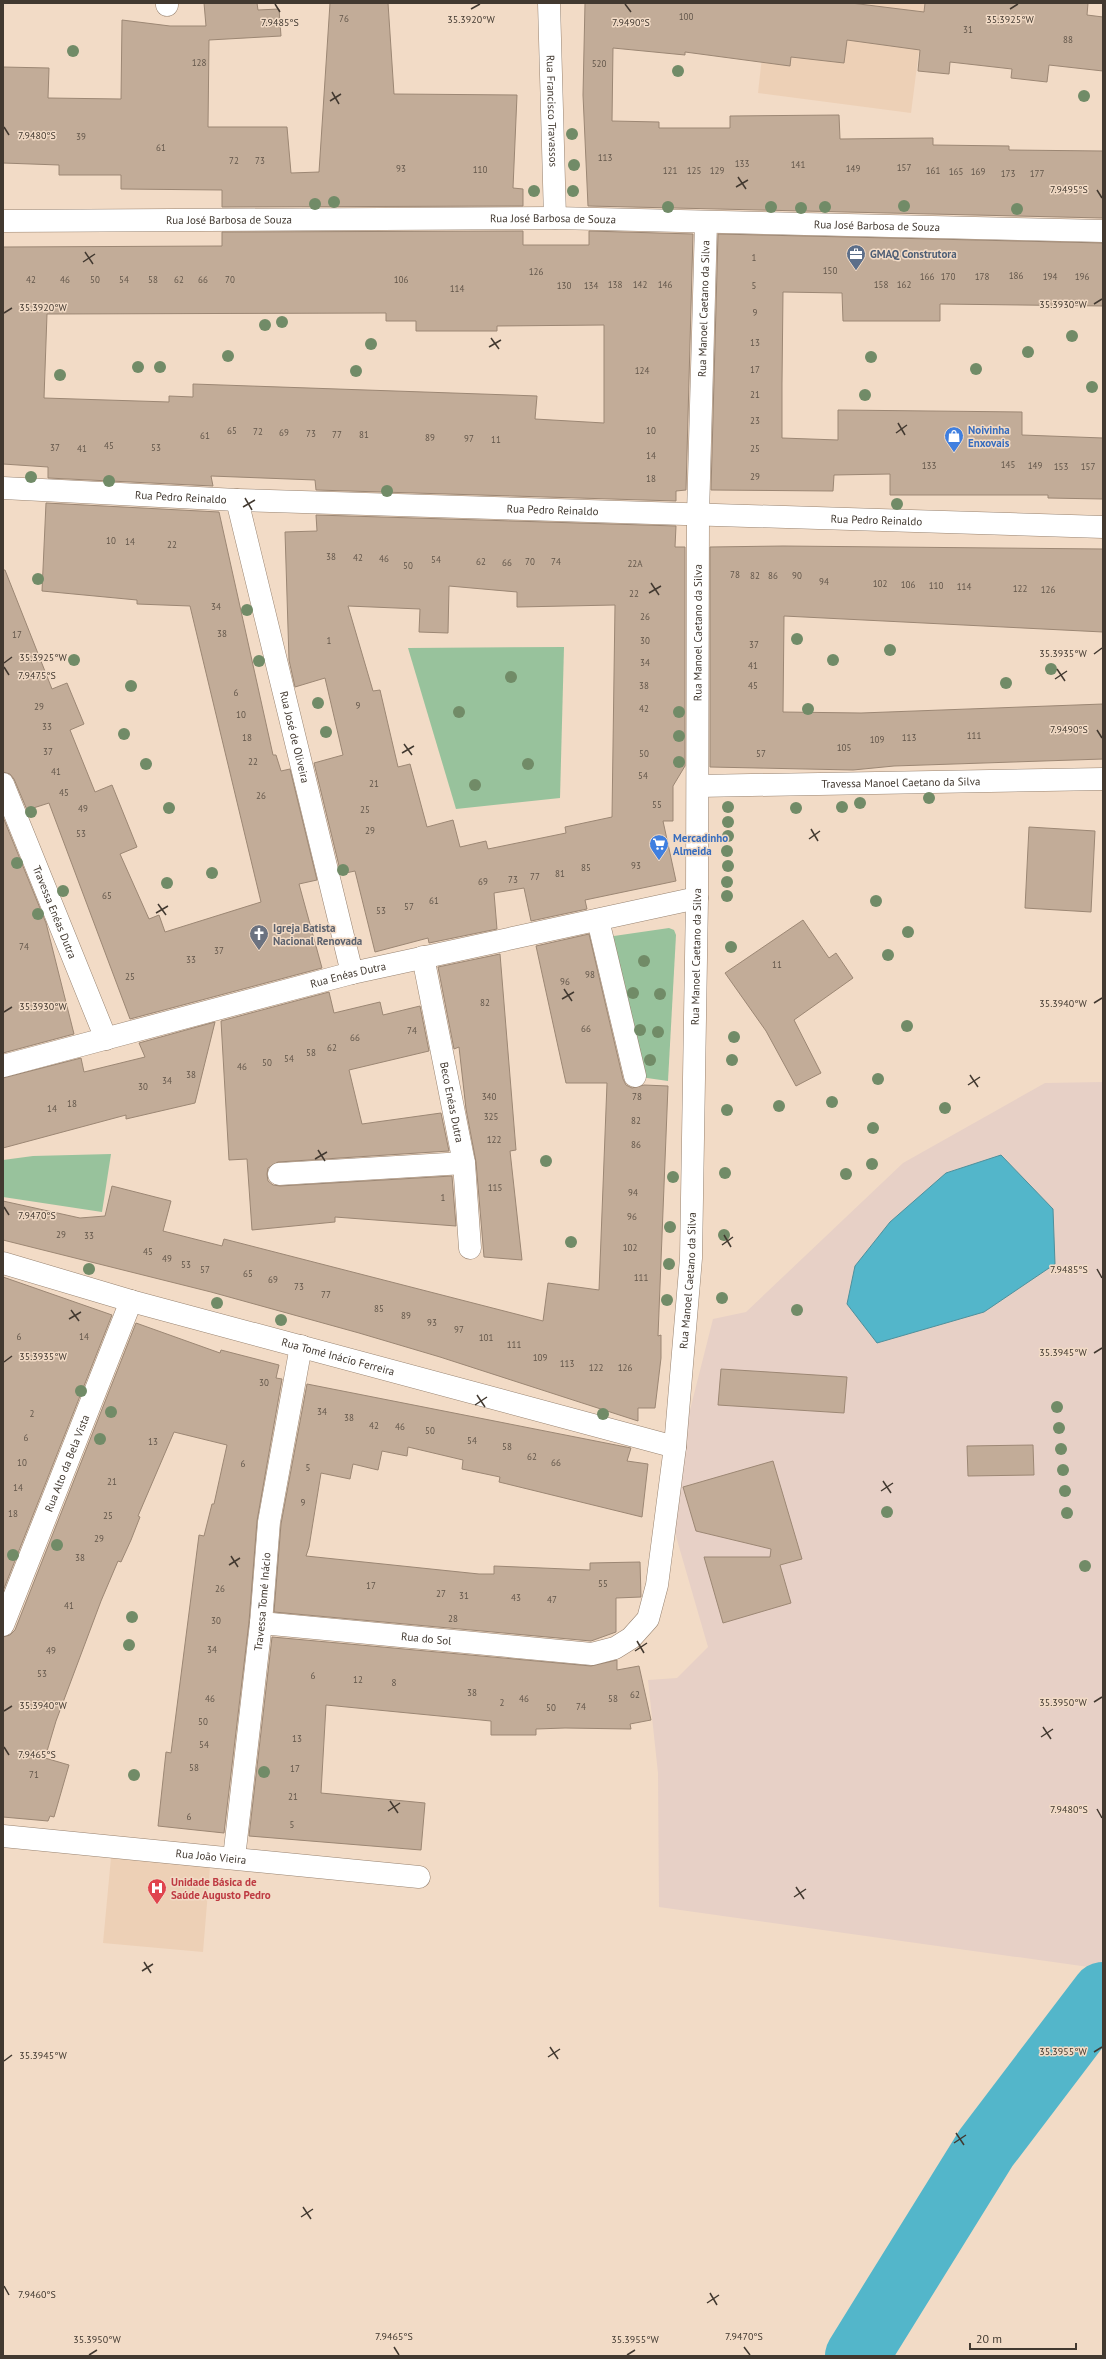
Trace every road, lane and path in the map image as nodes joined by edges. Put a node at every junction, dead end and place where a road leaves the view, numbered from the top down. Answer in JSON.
{"nodes":[{"id":1,"x":549,"y":3,"type":"edge"},
{"id":2,"x":555,"y":218,"type":"junction"},
{"id":3,"x":3,"y":221,"type":"edge"},
{"id":4,"x":706,"y":223,"type":"junction"},
{"id":5,"x":1103,"y":231,"type":"edge"},
{"id":6,"x":3,"y":488,"type":"edge"},
{"id":7,"x":237,"y":500,"type":"junction"},
{"id":8,"x":698,"y":515,"type":"junction"},
{"id":9,"x":1103,"y":527,"type":"edge"},
{"id":10,"x":1103,"y":779,"type":"edge"},
{"id":11,"x":3,"y":784,"type":"edge"},
{"id":12,"x":698,"y":786,"type":"junction"},
{"id":13,"x":698,"y":898,"type":"junction"},
{"id":14,"x":598,"y":920,"type":"junction"},
{"id":15,"x":423,"y":957,"type":"junction"},
{"id":16,"x":352,"y":974,"type":"junction"},
{"id":17,"x":106,"y":1039,"type":"junction"},
{"id":18,"x":3,"y":1066,"type":"edge"},
{"id":19,"x":635,"y":1076,"type":"dead end"},
{"id":20,"x":464,"y":1163,"type":"junction"},
{"id":21,"x":279,"y":1174,"type":"dead end"},
{"id":22,"x":470,"y":1248,"type":"dead end"},
{"id":23,"x":3,"y":1263,"type":"edge"},
{"id":24,"x":131,"y":1301,"type":"junction"},
{"id":25,"x":300,"y":1346,"type":"junction"},
{"id":26,"x":675,"y":1447,"type":"junction"},
{"id":27,"x":261,"y":1623,"type":"junction"},
{"id":28,"x":3,"y":1625,"type":"edge"},
{"id":29,"x":592,"y":1654,"type":"joint"},
{"id":30,"x":3,"y":1836,"type":"edge"},
{"id":31,"x":234,"y":1858,"type":"junction"},
{"id":32,"x":419,"y":1877,"type":"dead end"}],
"edges":[{"from":1,"to":2,"type":"street","name":"Rua Francisco Travassos"},
{"from":2,"to":3,"type":"street","name":"Rua José Barbosa de Souza"},
{"from":2,"to":4,"type":"street","name":"Rua José Barbosa de Souza"},
{"from":4,"to":5,"type":"street","name":"Rua José Barbosa de Souza"},
{"from":4,"to":8,"type":"street","name":"Rua Manoel Caetano da Silva"},
{"from":6,"to":7,"type":"street","name":"Rua Pedro Reinaldo"},
{"from":7,"to":8,"type":"street","name":"Rua Pedro Reinaldo"},
{"from":7,"to":16,"type":"street","name":"Rua José de Oliveira"},
{"from":8,"to":9,"type":"street","name":"Rua Pedro Reinaldo"},
{"from":8,"to":12,"type":"street","name":"Rua Manoel Caetano da Silva"},
{"from":10,"to":12,"type":"street","name":"Travessa Manoel Caetano da Silva"},
{"from":11,"to":17,"type":"street","name":"Travessa Enéas Dutra"},
{"from":12,"to":13,"type":"street","name":"Rua Manoel Caetano da Silva"},
{"from":13,"to":14,"type":"street","name":"Rua Enéas Dutra"},
{"from":13,"to":26,"type":"street","name":"Rua Manoel Caetano da Silva"},
{"from":14,"to":15,"type":"street","name":"Rua Enéas Dutra"},
{"from":14,"to":19,"type":"street"},
{"from":15,"to":16,"type":"street","name":"Rua Enéas Dutra"},
{"from":15,"to":20,"type":"street","name":"Beco Enéas Dutra"},
{"from":16,"to":17,"type":"street","name":"Rua Enéas Dutra"},
{"from":17,"to":18,"type":"street","name":"Rua Enéas Dutra"},
{"from":20,"to":21,"type":"street"},
{"from":20,"to":22,"type":"street","name":"Beco Enéas Dutra"},
{"from":23,"to":24,"type":"street","name":"Rua Tomé Inácio Ferreira"},
{"from":24,"to":25,"type":"street","name":"Rua Tomé Inácio Ferreira"},
{"from":24,"to":28,"type":"street","name":"Rua Alto da Bela Vista"},
{"from":25,"to":26,"type":"street","name":"Rua Tomé Inácio Ferreira"},
{"from":25,"to":27,"type":"street","name":"Travessa Tomé Inácio"},
{"from":26,"to":29,"type":"street","name":"Rua Manoel Caetano da Silva"},
{"from":27,"to":29,"type":"street","name":"Rua do Sol"},
{"from":27,"to":31,"type":"street","name":"Travessa Tomé Inácio"},
{"from":30,"to":31,"type":"street","name":"Rua João Vieira"},
{"from":31,"to":32,"type":"street","name":"Rua João Vieira"}]}
